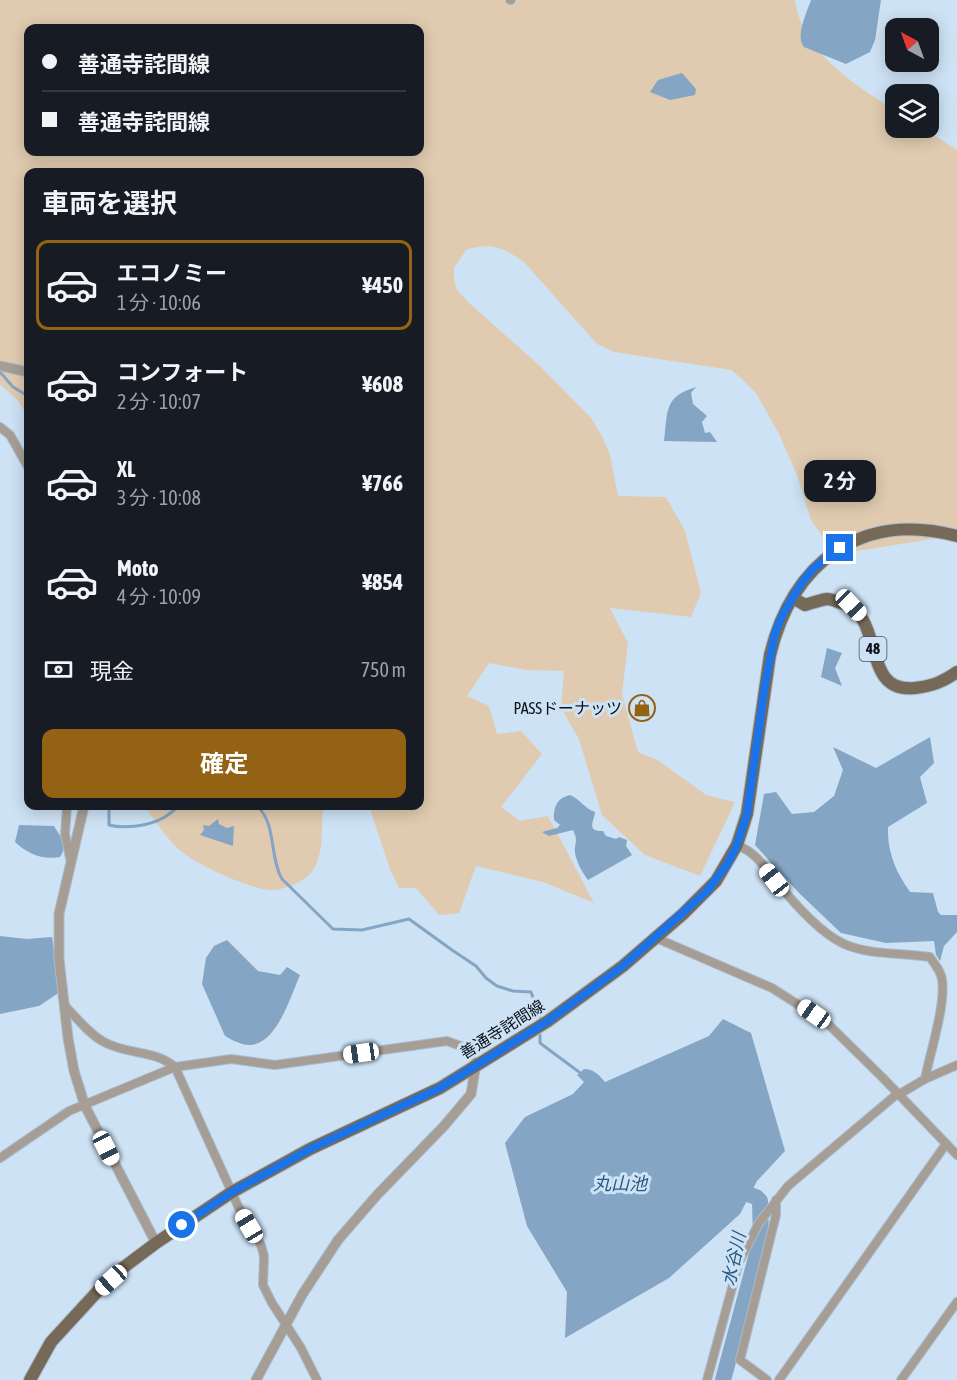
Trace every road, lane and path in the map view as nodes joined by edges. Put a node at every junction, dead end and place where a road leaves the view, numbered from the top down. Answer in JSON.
{"nodes":[{"id":1,"x":0,"y":366,"type":"edge"},
{"id":2,"x":24,"y":371,"type":"edge"},
{"id":3,"x":0,"y":427,"type":"edge"},
{"id":4,"x":24,"y":460,"type":"edge"},
{"id":5,"x":957,"y":536,"type":"edge"},
{"id":6,"x":793,"y":598,"type":"junction"},
{"id":7,"x":957,"y":672,"type":"edge"},
{"id":8,"x":67,"y":810,"type":"edge"},
{"id":9,"x":83,"y":810,"type":"edge"},
{"id":10,"x":737,"y":845,"type":"junction"},
{"id":11,"x":70,"y":858,"type":"junction"},
{"id":12,"x":656,"y":938,"type":"junction"},
{"id":13,"x":65,"y":1006,"type":"junction"},
{"id":14,"x":476,"y":1064,"type":"junction"},
{"id":15,"x":957,"y":1065,"type":"edge"},
{"id":16,"x":175,"y":1067,"type":"junction"},
{"id":17,"x":925,"y":1079,"type":"junction"},
{"id":18,"x":898,"y":1095,"type":"junction"},
{"id":19,"x":85,"y":1106,"type":"junction"},
{"id":20,"x":946,"y":1144,"type":"junction"},
{"id":21,"x":957,"y":1155,"type":"edge"},
{"id":22,"x":0,"y":1158,"type":"edge"},
{"id":23,"x":232,"y":1192,"type":"junction"},
{"id":24,"x":776,"y":1200,"type":"junction"},
{"id":25,"x":156,"y":1243,"type":"junction"},
{"id":26,"x":957,"y":1302,"type":"edge"},
{"id":27,"x":287,"y":1324,"type":"junction"},
{"id":28,"x":30,"y":1380,"type":"edge"},
{"id":29,"x":256,"y":1380,"type":"edge"},
{"id":30,"x":317,"y":1380,"type":"edge"},
{"id":31,"x":707,"y":1380,"type":"edge"},
{"id":32,"x":767,"y":1380,"type":"edge"},
{"id":33,"x":779,"y":1380,"type":"edge"},
{"id":34,"x":901,"y":1380,"type":"edge"}],
"edges":[{"from":1,"to":2,"type":"street"},
{"from":3,"to":4,"type":"street"},
{"from":5,"to":6,"type":"main road","name":"善通寺詫間線"},
{"from":6,"to":7,"type":"main road","number":"48"},
{"from":6,"to":10,"type":"main road","name":"善通寺詫間線"},
{"from":8,"to":11,"type":"street"},
{"from":9,"to":11,"type":"street"},
{"from":10,"to":12,"type":"main road","name":"善通寺詫間線"},
{"from":10,"to":17,"type":"street"},
{"from":11,"to":13,"type":"street"},
{"from":12,"to":14,"type":"main road","name":"善通寺詫間線"},
{"from":12,"to":18,"type":"street"},
{"from":13,"to":16,"type":"street"},
{"from":13,"to":19,"type":"street"},
{"from":14,"to":16,"type":"street"},
{"from":14,"to":23,"type":"main road","name":"善通寺詫間線"},
{"from":14,"to":27,"type":"street"},
{"from":15,"to":17,"type":"street"},
{"from":16,"to":19,"type":"street"},
{"from":16,"to":23,"type":"street"},
{"from":17,"to":18,"type":"street"},
{"from":18,"to":20,"type":"street"},
{"from":18,"to":24,"type":"street"},
{"from":19,"to":22,"type":"street"},
{"from":19,"to":25,"type":"street"},
{"from":20,"to":21,"type":"street"},
{"from":20,"to":33,"type":"street"},
{"from":23,"to":25,"type":"main road","name":"善通寺詫間線"},
{"from":23,"to":27,"type":"street"},
{"from":24,"to":31,"type":"street"},
{"from":24,"to":32,"type":"street"},
{"from":25,"to":28,"type":"main road","name":"善通寺詫間線"},
{"from":26,"to":34,"type":"street"},
{"from":27,"to":29,"type":"street"},
{"from":27,"to":30,"type":"street"}]}
